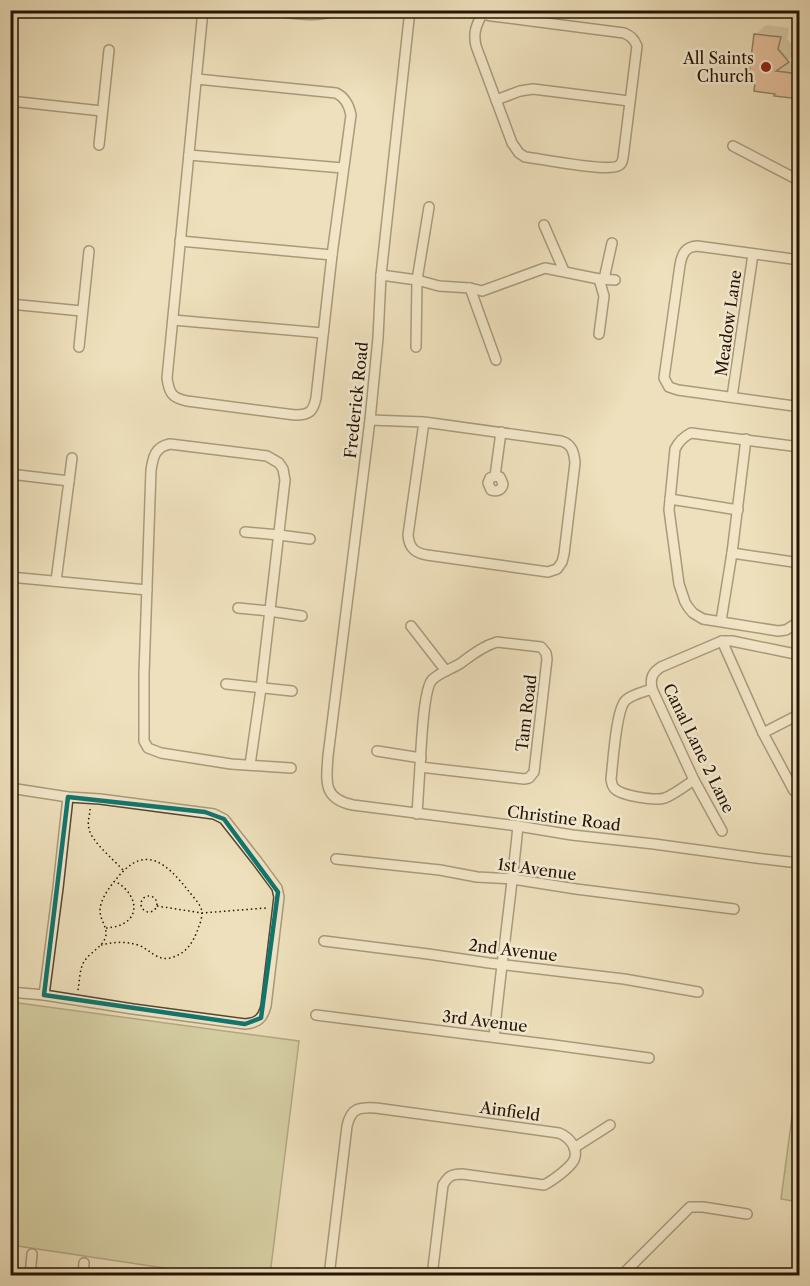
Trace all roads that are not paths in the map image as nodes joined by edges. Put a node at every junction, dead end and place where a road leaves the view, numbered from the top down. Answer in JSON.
{"nodes":[{"id":1,"x":203,"y":10,"type":"edge"},
{"id":2,"x":266,"y":10,"type":"edge"},
{"id":3,"x":336,"y":10,"type":"edge"},
{"id":4,"x":410,"y":10,"type":"edge"},
{"id":5,"x":480,"y":12,"type":"edge"},
{"id":6,"x":109,"y":50,"type":"dead end"},
{"id":7,"x":197,"y":79,"type":"junction"},
{"id":8,"x":496,"y":100,"type":"junction"},
{"id":9,"x":10,"y":101,"type":"edge"},
{"id":10,"x":629,"y":101,"type":"junction"},
{"id":11,"x":102,"y":111,"type":"junction"},
{"id":12,"x":99,"y":145,"type":"dead end"},
{"id":13,"x":733,"y":146,"type":"dead end"},
{"id":14,"x":189,"y":155,"type":"junction"},
{"id":15,"x":343,"y":168,"type":"junction"},
{"id":16,"x":800,"y":181,"type":"edge"},
{"id":17,"x":429,"y":207,"type":"dead end"},
{"id":18,"x":544,"y":225,"type":"dead end"},
{"id":19,"x":180,"y":241,"type":"junction"},
{"id":20,"x":612,"y":243,"type":"dead end"},
{"id":21,"x":89,"y":251,"type":"dead end"},
{"id":22,"x":753,"y":254,"type":"junction"},
{"id":23,"x":332,"y":255,"type":"junction"},
{"id":24,"x":800,"y":260,"type":"edge"},
{"id":25,"x":564,"y":271,"type":"junction"},
{"id":26,"x":381,"y":275,"type":"junction"},
{"id":27,"x":602,"y":279,"type":"junction"},
{"id":28,"x":417,"y":280,"type":"junction"},
{"id":29,"x":615,"y":280,"type":"dead end"},
{"id":30,"x":470,"y":288,"type":"junction"},
{"id":31,"x":10,"y":304,"type":"edge"},
{"id":32,"x":82,"y":311,"type":"junction"},
{"id":33,"x":173,"y":320,"type":"junction"},
{"id":34,"x":323,"y":333,"type":"junction"},
{"id":35,"x":599,"y":334,"type":"dead end"},
{"id":36,"x":79,"y":347,"type":"dead end"},
{"id":37,"x":416,"y":347,"type":"dead end"},
{"id":38,"x":496,"y":360,"type":"dead end"},
{"id":39,"x":732,"y":397,"type":"junction"},
{"id":40,"x":800,"y":404,"type":"edge"},
{"id":41,"x":370,"y":420,"type":"junction"},
{"id":42,"x":424,"y":422,"type":"junction"},
{"id":43,"x":501,"y":432,"type":"junction"},
{"id":44,"x":746,"y":439,"type":"junction"},
{"id":45,"x":800,"y":447,"type":"edge"},
{"id":46,"x":72,"y":458,"type":"dead end"},
{"id":47,"x":10,"y":474,"type":"edge"},
{"id":48,"x":495,"y":476,"type":"dead end"},
{"id":49,"x":69,"y":481,"type":"junction"},
{"id":50,"x":670,"y":499,"type":"junction"},
{"id":51,"x":738,"y":510,"type":"junction"},
{"id":52,"x":245,"y":532,"type":"dead end"},
{"id":53,"x":279,"y":535,"type":"junction"},
{"id":54,"x":310,"y":539,"type":"dead end"},
{"id":55,"x":732,"y":552,"type":"junction"},
{"id":56,"x":800,"y":563,"type":"edge"},
{"id":57,"x":10,"y":577,"type":"edge"},
{"id":58,"x":56,"y":581,"type":"junction"},
{"id":59,"x":147,"y":590,"type":"junction"},
{"id":60,"x":238,"y":608,"type":"dead end"},
{"id":61,"x":270,"y":611,"type":"junction"},
{"id":62,"x":302,"y":616,"type":"dead end"},
{"id":63,"x":721,"y":621,"type":"junction"},
{"id":64,"x":800,"y":621,"type":"edge"},
{"id":65,"x":411,"y":626,"type":"dead end"},
{"id":66,"x":722,"y":641,"type":"junction"},
{"id":67,"x":800,"y":655,"type":"edge"},
{"id":68,"x":446,"y":671,"type":"junction"},
{"id":69,"x":226,"y":684,"type":"dead end"},
{"id":70,"x":261,"y":688,"type":"junction"},
{"id":71,"x":652,"y":689,"type":"junction"},
{"id":72,"x":292,"y":691,"type":"dead end"},
{"id":73,"x":800,"y":714,"type":"edge"},
{"id":74,"x":763,"y":733,"type":"junction"},
{"id":75,"x":377,"y":751,"type":"dead end"},
{"id":76,"x":420,"y":762,"type":"junction"},
{"id":77,"x":250,"y":765,"type":"junction"},
{"id":78,"x":291,"y":768,"type":"dead end"},
{"id":79,"x":694,"y":780,"type":"junction"},
{"id":80,"x":10,"y":788,"type":"edge"},
{"id":81,"x":794,"y":791,"type":"dead end"},
{"id":82,"x":330,"y":792,"type":"joint"},
{"id":83,"x":68,"y":797,"type":"junction"},
{"id":84,"x":417,"y":814,"type":"junction"},
{"id":85,"x":518,"y":826,"type":"junction"},
{"id":86,"x":722,"y":831,"type":"dead end"},
{"id":87,"x":336,"y":859,"type":"dead end"},
{"id":88,"x":800,"y":861,"type":"edge"},
{"id":89,"x":513,"y":879,"type":"junction"},
{"id":90,"x":734,"y":909,"type":"dead end"},
{"id":91,"x":324,"y":941,"type":"dead end"},
{"id":92,"x":502,"y":965,"type":"junction"},
{"id":93,"x":10,"y":992,"type":"edge"},
{"id":94,"x":698,"y":992,"type":"dead end"},
{"id":95,"x":44,"y":994,"type":"junction"},
{"id":96,"x":316,"y":1015,"type":"dead end"},
{"id":97,"x":494,"y":1037,"type":"junction"},
{"id":98,"x":650,"y":1058,"type":"dead end"},
{"id":99,"x":610,"y":1125,"type":"dead end"},
{"id":100,"x":574,"y":1148,"type":"junction"},
{"id":101,"x":747,"y":1214,"type":"dead end"},
{"id":102,"x":32,"y":1254,"type":"dead end"},
{"id":103,"x":84,"y":1263,"type":"dead end"},
{"id":104,"x":30,"y":1275,"type":"edge"},
{"id":105,"x":82,"y":1275,"type":"edge"},
{"id":106,"x":329,"y":1275,"type":"edge"},
{"id":107,"x":432,"y":1275,"type":"edge"},
{"id":108,"x":621,"y":1275,"type":"edge"}],
"edges":[{"from":1,"to":7,"type":"street"},
{"from":2,"to":3,"type":"street"},
{"from":4,"to":26,"type":"street","name":"Frederick Road"},
{"from":5,"to":8,"type":"street"},
{"from":5,"to":10,"type":"street"},
{"from":6,"to":11,"type":"street"},
{"from":7,"to":14,"type":"street"},
{"from":7,"to":15,"type":"street"},
{"from":8,"to":10,"type":"street"},
{"from":8,"to":10,"type":"street"},
{"from":9,"to":11,"type":"street"},
{"from":11,"to":12,"type":"street"},
{"from":13,"to":16,"type":"street"},
{"from":14,"to":15,"type":"street"},
{"from":14,"to":19,"type":"street"},
{"from":15,"to":23,"type":"street"},
{"from":17,"to":28,"type":"street"},
{"from":18,"to":25,"type":"street"},
{"from":19,"to":23,"type":"street"},
{"from":19,"to":33,"type":"street"},
{"from":20,"to":27,"type":"street"},
{"from":21,"to":32,"type":"street"},
{"from":22,"to":24,"type":"street"},
{"from":22,"to":39,"type":"street","name":"Meadow Lane"},
{"from":22,"to":39,"type":"street"},
{"from":23,"to":34,"type":"street"},
{"from":25,"to":27,"type":"street"},
{"from":25,"to":30,"type":"street"},
{"from":26,"to":28,"type":"street"},
{"from":26,"to":41,"type":"street","name":"Frederick Road"},
{"from":27,"to":29,"type":"street"},
{"from":27,"to":35,"type":"street"},
{"from":28,"to":30,"type":"street"},
{"from":28,"to":37,"type":"street"},
{"from":30,"to":38,"type":"street"},
{"from":31,"to":32,"type":"street"},
{"from":32,"to":36,"type":"street"},
{"from":33,"to":34,"type":"street"},
{"from":33,"to":34,"type":"street"},
{"from":39,"to":40,"type":"street"},
{"from":41,"to":42,"type":"street"},
{"from":41,"to":82,"type":"street","name":"Frederick Road"},
{"from":42,"to":43,"type":"street"},
{"from":42,"to":43,"type":"street"},
{"from":43,"to":48,"type":"street"},
{"from":44,"to":45,"type":"street"},
{"from":44,"to":50,"type":"street"},
{"from":44,"to":51,"type":"street"},
{"from":46,"to":49,"type":"street"},
{"from":47,"to":49,"type":"street"},
{"from":49,"to":58,"type":"street"},
{"from":50,"to":51,"type":"street"},
{"from":50,"to":63,"type":"street"},
{"from":51,"to":55,"type":"street"},
{"from":52,"to":53,"type":"street"},
{"from":53,"to":54,"type":"street"},
{"from":53,"to":59,"type":"street"},
{"from":53,"to":61,"type":"street"},
{"from":55,"to":56,"type":"street"},
{"from":55,"to":63,"type":"street"},
{"from":57,"to":58,"type":"street"},
{"from":58,"to":59,"type":"street"},
{"from":59,"to":77,"type":"street"},
{"from":60,"to":61,"type":"street"},
{"from":61,"to":62,"type":"street"},
{"from":61,"to":70,"type":"street"},
{"from":63,"to":64,"type":"street"},
{"from":65,"to":68,"type":"street"},
{"from":66,"to":67,"type":"street"},
{"from":66,"to":71,"type":"street","name":"Canal Lane 2 Lane"},
{"from":66,"to":74,"type":"street"},
{"from":68,"to":76,"type":"street","name":"Tam Road"},
{"from":68,"to":76,"type":"street","name":"Tam Road"},
{"from":69,"to":70,"type":"street"},
{"from":70,"to":72,"type":"street"},
{"from":70,"to":77,"type":"street"},
{"from":71,"to":79,"type":"street","name":"Canal Lane 2 Lane"},
{"from":71,"to":79,"type":"street"},
{"from":73,"to":74,"type":"street"},
{"from":74,"to":81,"type":"street"},
{"from":75,"to":76,"type":"street","name":"Tam Road"},
{"from":76,"to":84,"type":"street","name":"Tam Road"},
{"from":77,"to":78,"type":"street"},
{"from":79,"to":86,"type":"street","name":"Canal Lane 2 Lane"},
{"from":80,"to":83,"type":"street"},
{"from":82,"to":84,"type":"street","name":"Christine Road"},
{"from":83,"to":95,"type":"street"},
{"from":83,"to":95,"type":"street"},
{"from":84,"to":85,"type":"street","name":"Christine Road"},
{"from":85,"to":88,"type":"street","name":"Christine Road"},
{"from":85,"to":89,"type":"street"},
{"from":87,"to":89,"type":"street","name":"1st Avenue"},
{"from":89,"to":90,"type":"street","name":"1st Avenue"},
{"from":89,"to":92,"type":"street"},
{"from":91,"to":92,"type":"street","name":"2nd Avenue"},
{"from":92,"to":94,"type":"street","name":"2nd Avenue"},
{"from":92,"to":97,"type":"street"},
{"from":93,"to":95,"type":"street"},
{"from":96,"to":97,"type":"street","name":"3rd Avenue"},
{"from":97,"to":98,"type":"street","name":"3rd Avenue"},
{"from":99,"to":100,"type":"street"},
{"from":100,"to":106,"type":"street","name":"Ainfield"},
{"from":100,"to":107,"type":"street"},
{"from":101,"to":108,"type":"street"},
{"from":102,"to":104,"type":"street"},
{"from":103,"to":105,"type":"street"}]}
